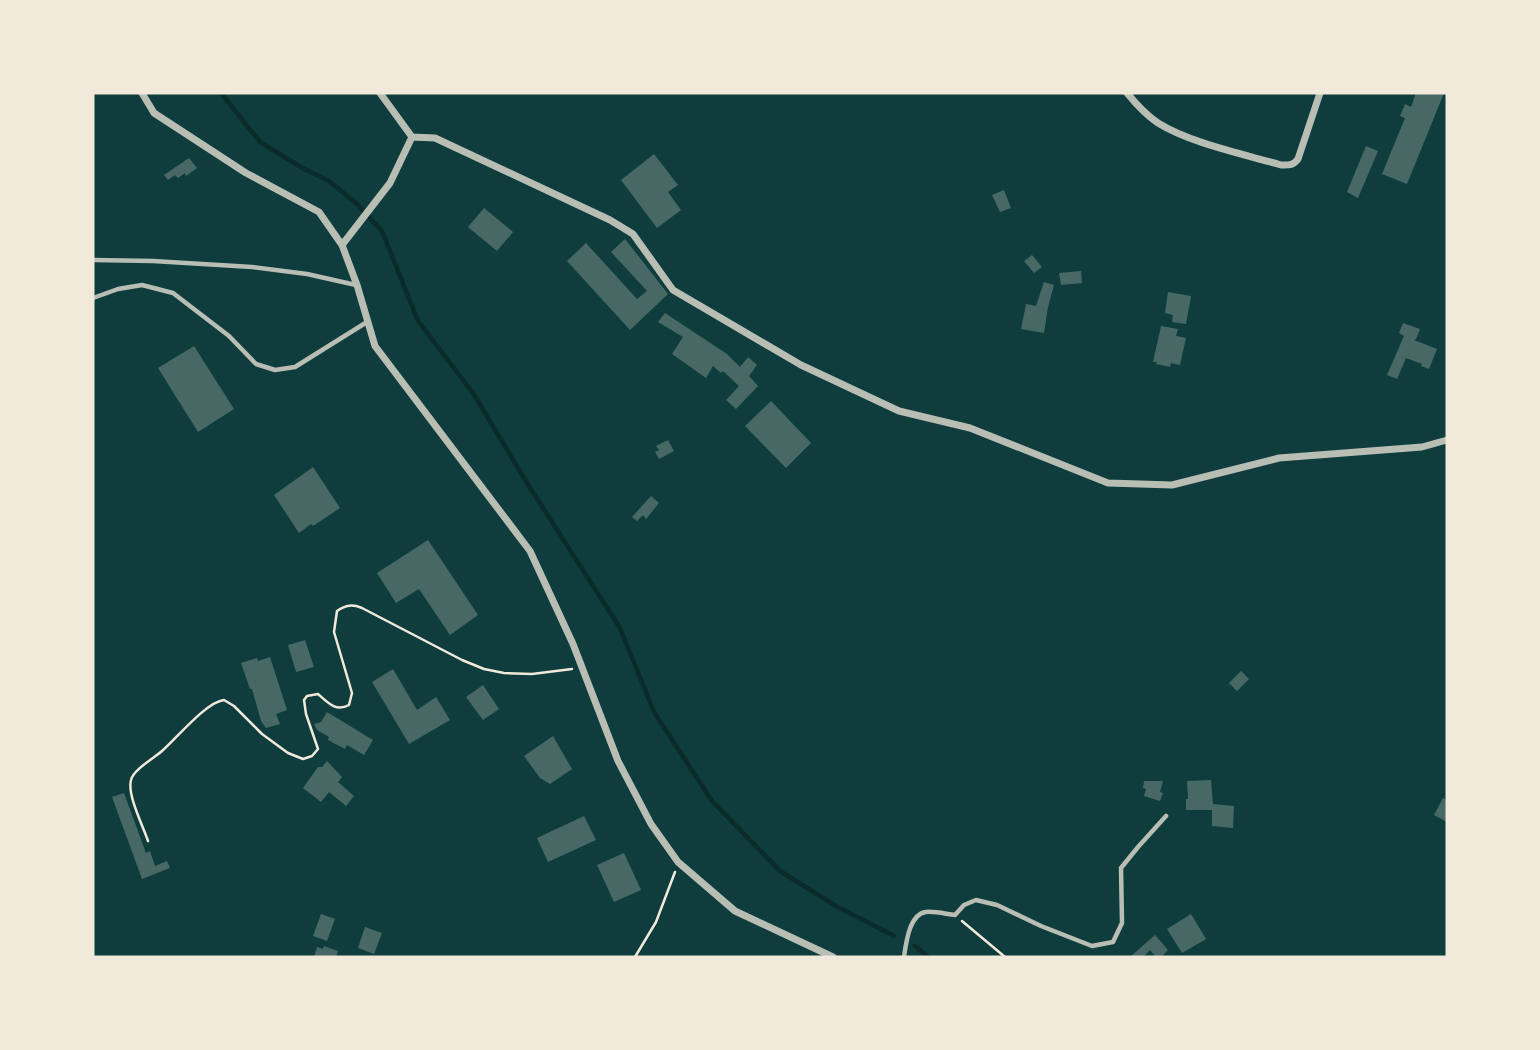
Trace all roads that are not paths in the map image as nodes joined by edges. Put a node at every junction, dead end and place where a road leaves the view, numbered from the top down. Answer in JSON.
{"nodes":[{"id":1,"x":142,"y":93,"type":"edge"},
{"id":2,"x":380,"y":93,"type":"edge"},
{"id":3,"x":1127,"y":93,"type":"edge"},
{"id":4,"x":1320,"y":93,"type":"edge"},
{"id":5,"x":412,"y":137,"type":"junction"},
{"id":6,"x":342,"y":245,"type":"junction"},
{"id":7,"x":95,"y":260,"type":"edge"},
{"id":8,"x":357,"y":285,"type":"junction"},
{"id":9,"x":93,"y":298,"type":"edge"},
{"id":10,"x":368,"y":322,"type":"junction"},
{"id":11,"x":1447,"y":440,"type":"edge"},
{"id":12,"x":1167,"y":816,"type":"dead end"},
{"id":13,"x":833,"y":957,"type":"edge"},
{"id":14,"x":904,"y":957,"type":"edge"}],
"edges":[{"from":1,"to":6,"type":"street"},
{"from":2,"to":5,"type":"street"},
{"from":3,"to":4,"type":"street"},
{"from":5,"to":6,"type":"street"},
{"from":5,"to":11,"type":"street"},
{"from":6,"to":8,"type":"street"},
{"from":7,"to":8,"type":"lane"},
{"from":8,"to":10,"type":"street"},
{"from":9,"to":10,"type":"lane"},
{"from":10,"to":13,"type":"street"},
{"from":12,"to":14,"type":"lane"}]}
